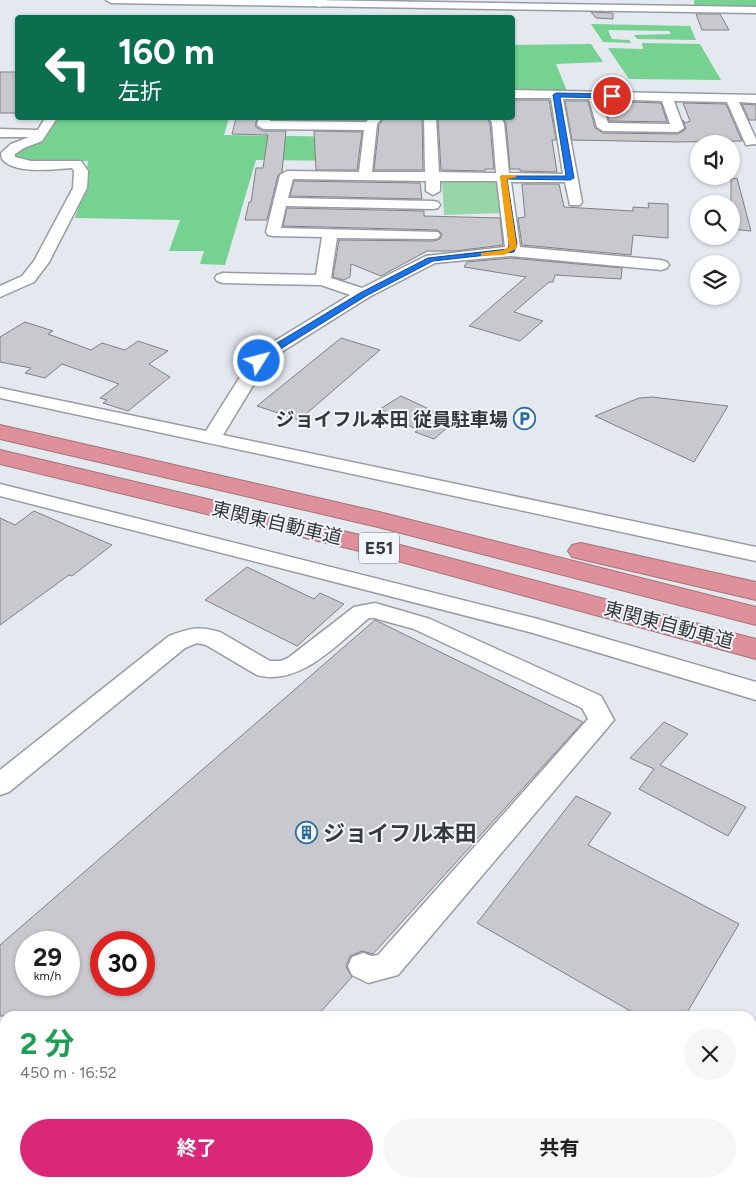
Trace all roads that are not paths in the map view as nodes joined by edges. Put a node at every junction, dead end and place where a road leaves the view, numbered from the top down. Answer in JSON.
{"nodes":[{"id":1,"x":111,"y":0,"type":"edge"},
{"id":2,"x":121,"y":0,"type":"edge"},
{"id":3,"x":320,"y":2,"type":"edge"},
{"id":4,"x":451,"y":5,"type":"junction"},
{"id":5,"x":756,"y":10,"type":"edge"},
{"id":6,"x":114,"y":12,"type":"dead end"},
{"id":7,"x":454,"y":15,"type":"edge"},
{"id":8,"x":515,"y":94,"type":"edge"},
{"id":9,"x":556,"y":95,"type":"junction"},
{"id":10,"x":594,"y":96,"type":"junction"},
{"id":11,"x":666,"y":96,"type":"junction"},
{"id":12,"x":730,"y":98,"type":"junction"},
{"id":13,"x":756,"y":99,"type":"edge"},
{"id":14,"x":50,"y":120,"type":"edge"},
{"id":15,"x":264,"y":120,"type":"edge"},
{"id":16,"x":430,"y":120,"type":"edge"},
{"id":17,"x":496,"y":120,"type":"edge"},
{"id":18,"x":374,"y":122,"type":"edge"},
{"id":19,"x":0,"y":132,"type":"edge"},
{"id":20,"x":42,"y":133,"type":"junction"},
{"id":21,"x":751,"y":142,"type":"dead end"},
{"id":22,"x":365,"y":176,"type":"junction"},
{"id":23,"x":434,"y":177,"type":"junction"},
{"id":24,"x":503,"y":177,"type":"junction"},
{"id":25,"x":570,"y":178,"type":"junction"},
{"id":26,"x":280,"y":202,"type":"junction"},
{"id":27,"x":575,"y":202,"type":"dead end"},
{"id":28,"x":433,"y":205,"type":"junction"},
{"id":29,"x":330,"y":233,"type":"junction"},
{"id":30,"x":433,"y":235,"type":"junction"},
{"id":31,"x":511,"y":250,"type":"junction"},
{"id":32,"x":440,"y":258,"type":"junction"},
{"id":33,"x":661,"y":265,"type":"dead end"},
{"id":34,"x":223,"y":278,"type":"dead end"},
{"id":35,"x":323,"y":280,"type":"junction"},
{"id":36,"x":0,"y":292,"type":"edge"},
{"id":37,"x":363,"y":294,"type":"junction"},
{"id":38,"x":0,"y":393,"type":"edge"},
{"id":39,"x":0,"y":432,"type":"edge"},
{"id":40,"x":211,"y":438,"type":"junction"},
{"id":41,"x":0,"y":457,"type":"edge"},
{"id":42,"x":0,"y":490,"type":"edge"},
{"id":43,"x":260,"y":490,"type":"junction"},
{"id":44,"x":756,"y":554,"type":"edge"},
{"id":45,"x":756,"y":591,"type":"edge"},
{"id":46,"x":756,"y":616,"type":"edge"},
{"id":47,"x":756,"y":649,"type":"edge"},
{"id":48,"x":756,"y":691,"type":"edge"},
{"id":49,"x":0,"y":785,"type":"edge"},
{"id":50,"x":362,"y":966,"type":"dead end"}],
"edges":[{"from":1,"to":2,"type":"street"},
{"from":2,"to":3,"type":"street"},
{"from":2,"to":6,"type":"street"},
{"from":3,"to":4,"type":"street"},
{"from":4,"to":5,"type":"street"},
{"from":4,"to":7,"type":"street"},
{"from":8,"to":9,"type":"street"},
{"from":9,"to":10,"type":"street"},
{"from":9,"to":25,"type":"street"},
{"from":10,"to":11,"type":"street"},
{"from":10,"to":11,"type":"street"},
{"from":11,"to":12,"type":"street"},
{"from":12,"to":13,"type":"street"},
{"from":12,"to":21,"type":"street"},
{"from":14,"to":20,"type":"street"},
{"from":15,"to":18,"type":"street"},
{"from":16,"to":23,"type":"street"},
{"from":17,"to":24,"type":"street"},
{"from":18,"to":22,"type":"street"},
{"from":19,"to":20,"type":"street"},
{"from":20,"to":36,"type":"street"},
{"from":22,"to":23,"type":"street"},
{"from":22,"to":26,"type":"street"},
{"from":23,"to":24,"type":"street"},
{"from":23,"to":28,"type":"street"},
{"from":24,"to":25,"type":"street"},
{"from":24,"to":31,"type":"street"},
{"from":25,"to":27,"type":"street"},
{"from":26,"to":28,"type":"street"},
{"from":26,"to":29,"type":"street"},
{"from":28,"to":30,"type":"street"},
{"from":29,"to":30,"type":"street"},
{"from":29,"to":35,"type":"street"},
{"from":30,"to":32,"type":"street"},
{"from":31,"to":32,"type":"street"},
{"from":31,"to":33,"type":"street"},
{"from":32,"to":37,"type":"street"},
{"from":34,"to":35,"type":"street"},
{"from":35,"to":37,"type":"street"},
{"from":37,"to":40,"type":"street"},
{"from":38,"to":40,"type":"street"},
{"from":39,"to":43,"type":"highway","name":"東関東自動車道","number":"E51"},
{"from":40,"to":44,"type":"street"},
{"from":41,"to":47,"type":"highway","name":"東関東自動車道","number":"E51"},
{"from":42,"to":48,"type":"street"},
{"from":43,"to":45,"type":"highway"},
{"from":43,"to":46,"type":"highway","name":"東関東自動車道","number":"E51"},
{"from":49,"to":50,"type":"street"}]}
